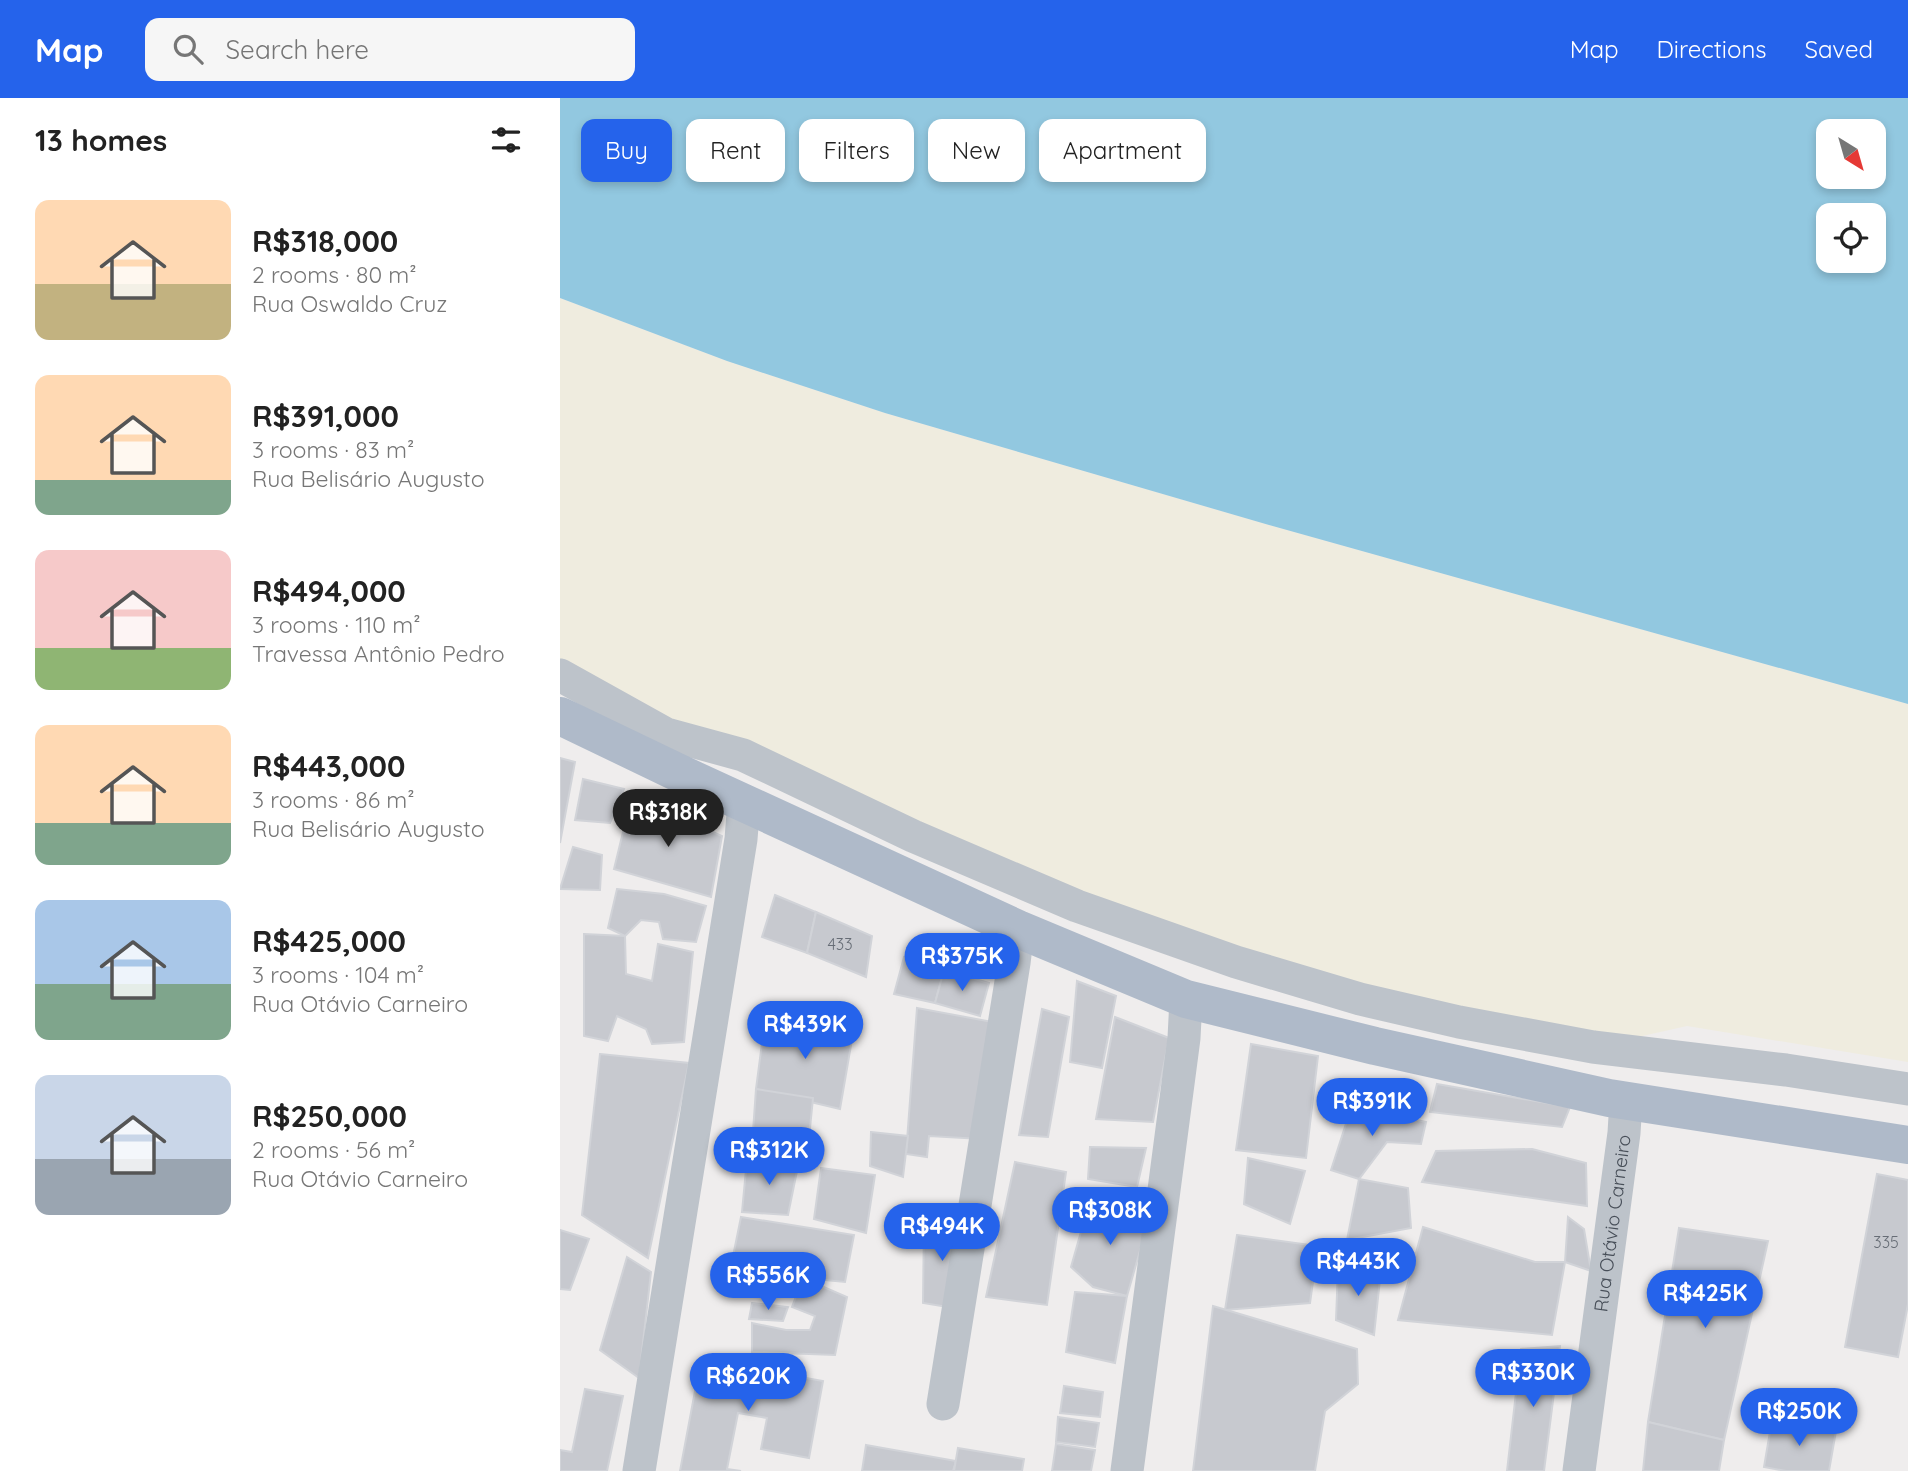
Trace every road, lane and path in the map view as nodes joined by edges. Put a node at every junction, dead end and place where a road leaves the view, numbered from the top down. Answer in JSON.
{"nodes":[{"id":1,"x":560,"y":675,"type":"edge"},
{"id":2,"x":560,"y":716,"type":"edge"},
{"id":3,"x":744,"y":802,"type":"junction"},
{"id":4,"x":1018,"y":929,"type":"junction"},
{"id":5,"x":1185,"y":999,"type":"junction"},
{"id":6,"x":1908,"y":1089,"type":"edge"},
{"id":7,"x":1626,"y":1100,"type":"junction"},
{"id":8,"x":1908,"y":1145,"type":"edge"},
{"id":9,"x":943,"y":1404,"type":"dead end"},
{"id":10,"x":639,"y":1471,"type":"edge"},
{"id":11,"x":1127,"y":1471,"type":"edge"},
{"id":12,"x":1579,"y":1471,"type":"edge"}],
"edges":[{"from":1,"to":6,"type":"street"},
{"from":2,"to":3,"type":"main road"},
{"from":3,"to":4,"type":"main road"},
{"from":3,"to":10,"type":"street"},
{"from":4,"to":5,"type":"main road"},
{"from":4,"to":9,"type":"street"},
{"from":5,"to":7,"type":"main road"},
{"from":5,"to":11,"type":"street"},
{"from":7,"to":8,"type":"main road"},
{"from":7,"to":12,"type":"street","name":"Rua Otávio Carneiro"}]}
